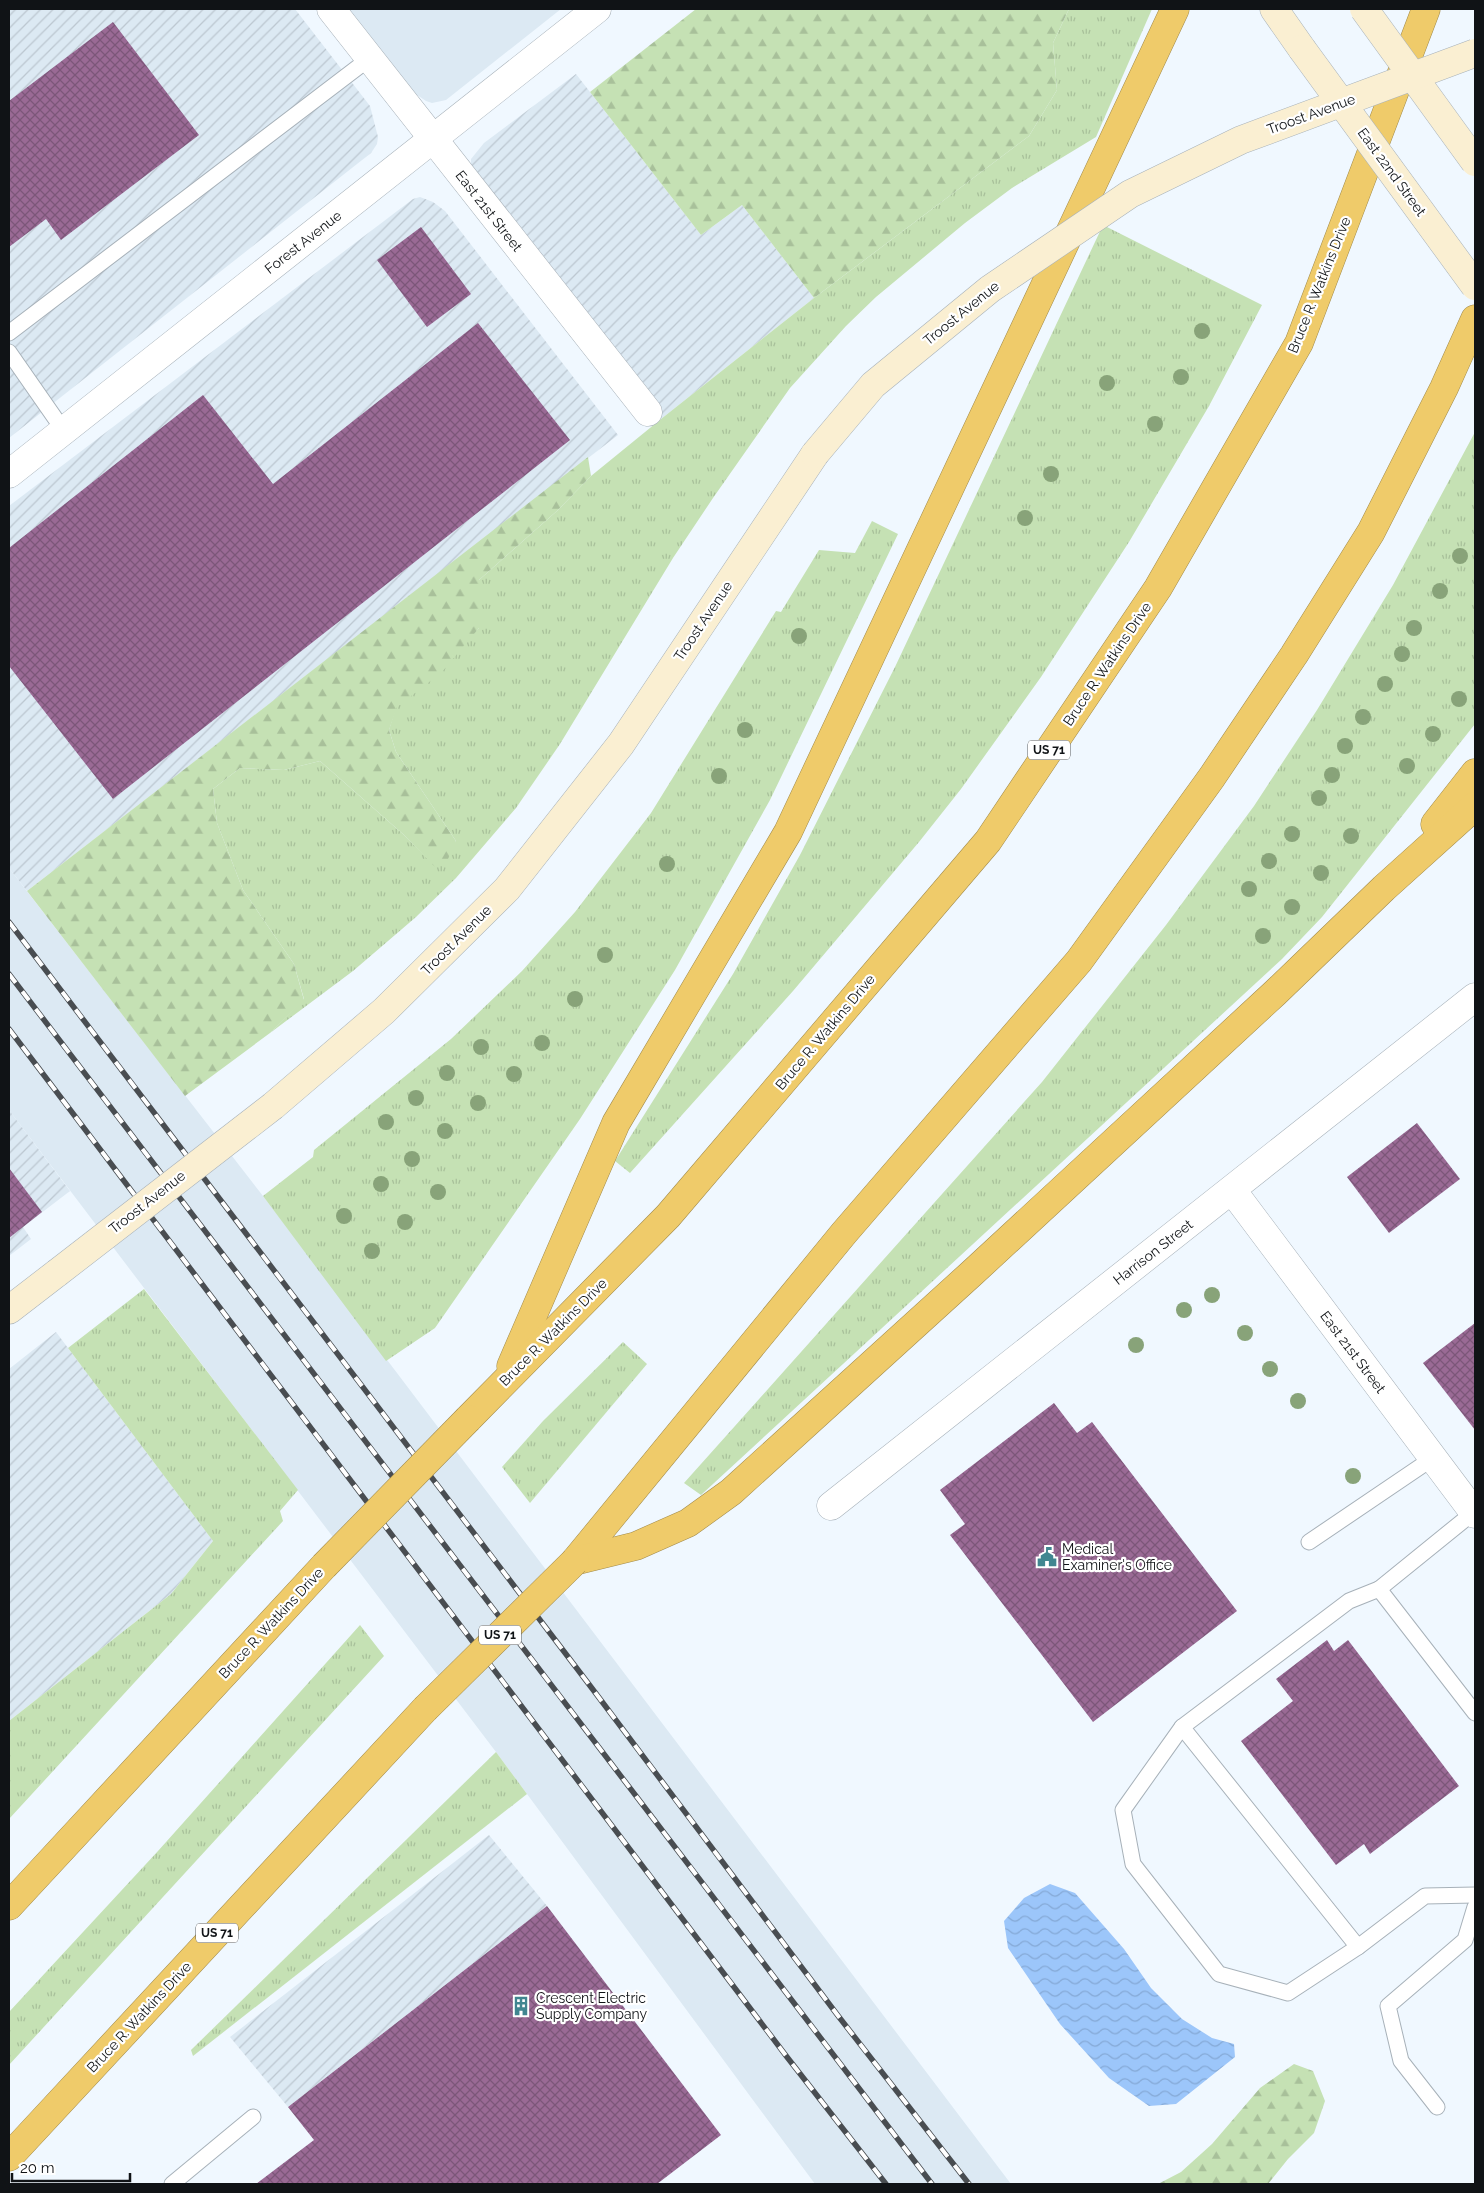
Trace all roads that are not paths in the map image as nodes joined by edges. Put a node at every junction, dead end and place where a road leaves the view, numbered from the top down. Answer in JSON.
{"nodes":[{"id":1,"x":331,"y":9,"type":"edge"},
{"id":2,"x":597,"y":9,"type":"edge"},
{"id":3,"x":1175,"y":9,"type":"edge"},
{"id":4,"x":1274,"y":9,"type":"edge"},
{"id":5,"x":1364,"y":9,"type":"edge"},
{"id":6,"x":1426,"y":9,"type":"edge"},
{"id":7,"x":1475,"y":53,"type":"edge"},
{"id":8,"x":370,"y":58,"type":"junction"},
{"id":9,"x":434,"y":140,"type":"junction"},
{"id":10,"x":1475,"y":162,"type":"edge"},
{"id":11,"x":1475,"y":286,"type":"edge"},
{"id":12,"x":1475,"y":319,"type":"edge"},
{"id":13,"x":9,"y":333,"type":"edge"},
{"id":14,"x":9,"y":352,"type":"edge"},
{"id":15,"x":648,"y":412,"type":"dead end"},
{"id":16,"x":64,"y":430,"type":"junction"},
{"id":17,"x":9,"y":474,"type":"edge"},
{"id":18,"x":1475,"y":773,"type":"edge"},
{"id":19,"x":1475,"y":806,"type":"edge"},
{"id":20,"x":1384,"y":888,"type":"junction"},
{"id":21,"x":1475,"y":998,"type":"edge"},
{"id":22,"x":1232,"y":1190,"type":"junction"},
{"id":23,"x":9,"y":1310,"type":"edge"},
{"id":24,"x":504,"y":1381,"type":"junction"},
{"id":25,"x":1433,"y":1458,"type":"junction"},
{"id":26,"x":831,"y":1506,"type":"dead end"},
{"id":27,"x":1475,"y":1513,"type":"edge"},
{"id":28,"x":1310,"y":1542,"type":"dead end"},
{"id":29,"x":575,"y":1561,"type":"junction"},
{"id":30,"x":1379,"y":1589,"type":"junction"},
{"id":31,"x":1475,"y":1713,"type":"edge"},
{"id":32,"x":1182,"y":1727,"type":"junction"},
{"id":33,"x":1475,"y":1895,"type":"edge"},
{"id":34,"x":9,"y":1906,"type":"edge"},
{"id":35,"x":1475,"y":1906,"type":"edge"},
{"id":36,"x":1358,"y":1947,"type":"junction"},
{"id":37,"x":1437,"y":2107,"type":"dead end"},
{"id":38,"x":253,"y":2117,"type":"dead end"},
{"id":39,"x":9,"y":2157,"type":"edge"},
{"id":40,"x":172,"y":2184,"type":"edge"}],
"edges":[{"from":1,"to":8,"type":"street","name":"East 21st Street"},
{"from":2,"to":9,"type":"street","name":"Forest Avenue"},
{"from":3,"to":24,"type":"highway"},
{"from":4,"to":11,"type":"main road","name":"East 22nd Street","bridge":true},
{"from":5,"to":10,"type":"main road","bridge":true},
{"from":6,"to":24,"type":"highway","name":"Bruce R. Watkins Drive","number":"US 71"},
{"from":7,"to":23,"type":"main road","name":"Troost Avenue","bridge":true},
{"from":8,"to":9,"type":"street","name":"East 21st Street"},
{"from":8,"to":13,"type":"lane"},
{"from":9,"to":15,"type":"street","name":"East 21st Street"},
{"from":9,"to":16,"type":"street","name":"Forest Avenue"},
{"from":12,"to":29,"type":"highway","name":"Bruce R. Watkins Drive","number":"US 71"},
{"from":14,"to":16,"type":"lane"},
{"from":16,"to":17,"type":"street","name":"Forest Avenue"},
{"from":18,"to":20,"type":"highway"},
{"from":19,"to":20,"type":"highway"},
{"from":20,"to":29,"type":"highway"},
{"from":21,"to":22,"type":"street","name":"Harrison Street"},
{"from":22,"to":25,"type":"street","name":"East 21st Street"},
{"from":22,"to":26,"type":"street","name":"Harrison Street"},
{"from":24,"to":34,"type":"highway","name":"Bruce R. Watkins Drive","number":"US 71","bridge":true},
{"from":25,"to":27,"type":"street","name":"East 21st Street"},
{"from":25,"to":28,"type":"lane"},
{"from":27,"to":30,"type":"lane"},
{"from":29,"to":39,"type":"highway","name":"Bruce R. Watkins Drive","number":"US 71","bridge":true},
{"from":30,"to":31,"type":"lane"},
{"from":30,"to":32,"type":"lane"},
{"from":32,"to":36,"type":"lane"},
{"from":32,"to":36,"type":"lane"},
{"from":33,"to":36,"type":"lane"},
{"from":35,"to":37,"type":"lane"},
{"from":38,"to":40,"type":"lane"}]}
